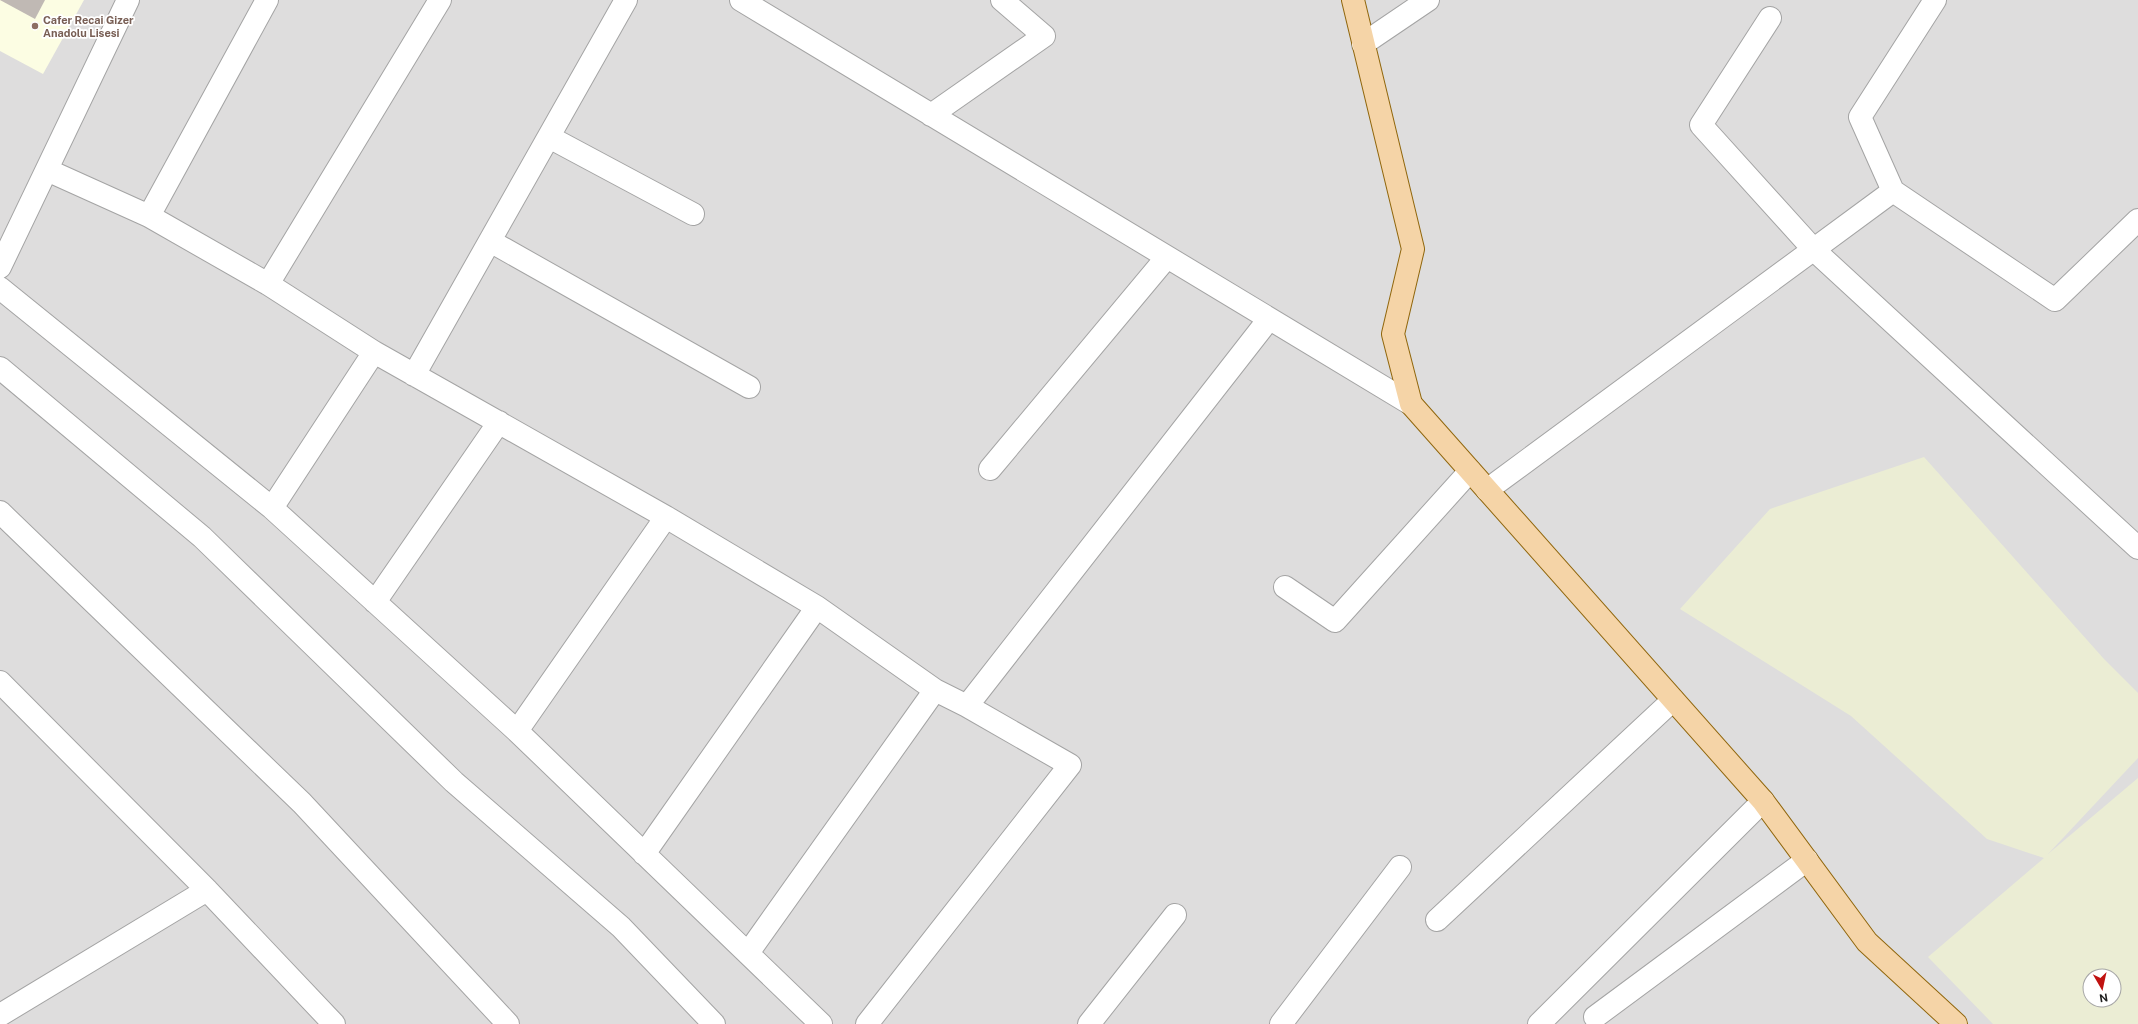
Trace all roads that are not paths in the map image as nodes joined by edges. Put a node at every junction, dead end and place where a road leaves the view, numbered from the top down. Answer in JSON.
{"nodes":[{"id":1,"x":128,"y":0,"type":"edge"},
{"id":2,"x":267,"y":0,"type":"edge"},
{"id":3,"x":440,"y":0,"type":"edge"},
{"id":4,"x":626,"y":0,"type":"edge"},
{"id":5,"x":741,"y":0,"type":"edge"},
{"id":6,"x":1002,"y":0,"type":"edge"},
{"id":7,"x":1353,"y":0,"type":"edge"},
{"id":8,"x":1428,"y":0,"type":"edge"},
{"id":9,"x":1935,"y":0,"type":"edge"},
{"id":10,"x":1770,"y":18,"type":"dead end"},
{"id":11,"x":1363,"y":44,"type":"junction"},
{"id":12,"x":931,"y":115,"type":"junction"},
{"id":13,"x":549,"y":137,"type":"junction"},
{"id":14,"x":47,"y":170,"type":"junction"},
{"id":15,"x":1893,"y":191,"type":"junction"},
{"id":16,"x":692,"y":214,"type":"dead end"},
{"id":17,"x":148,"y":216,"type":"junction"},
{"id":18,"x":2138,"y":220,"type":"edge"},
{"id":19,"x":490,"y":241,"type":"junction"},
{"id":20,"x":1814,"y":250,"type":"junction"},
{"id":21,"x":1167,"y":257,"type":"junction"},
{"id":22,"x":0,"y":267,"type":"edge"},
{"id":23,"x":268,"y":284,"type":"junction"},
{"id":24,"x":0,"y":288,"type":"edge"},
{"id":25,"x":1269,"y":319,"type":"junction"},
{"id":26,"x":374,"y":352,"type":"junction"},
{"id":27,"x":0,"y":368,"type":"edge"},
{"id":28,"x":414,"y":375,"type":"junction"},
{"id":29,"x":749,"y":387,"type":"dead end"},
{"id":30,"x":1411,"y":404,"type":"junction"},
{"id":31,"x":499,"y":422,"type":"junction"},
{"id":32,"x":990,"y":469,"type":"dead end"},
{"id":33,"x":1470,"y":471,"type":"junction"},
{"id":34,"x":1487,"y":490,"type":"junction"},
{"id":35,"x":272,"y":508,"type":"junction"},
{"id":36,"x":0,"y":512,"type":"edge"},
{"id":37,"x":666,"y":517,"type":"junction"},
{"id":38,"x":2138,"y":548,"type":"edge"},
{"id":39,"x":1286,"y":587,"type":"dead end"},
{"id":40,"x":375,"y":602,"type":"junction"},
{"id":41,"x":817,"y":607,"type":"junction"},
{"id":42,"x":0,"y":682,"type":"edge"},
{"id":43,"x":935,"y":690,"type":"junction"},
{"id":44,"x":1673,"y":700,"type":"junction"},
{"id":45,"x":967,"y":706,"type":"junction"},
{"id":46,"x":517,"y":731,"type":"junction"},
{"id":47,"x":1763,"y":801,"type":"junction"},
{"id":48,"x":644,"y":854,"type":"junction"},
{"id":49,"x":1807,"y":860,"type":"junction"},
{"id":50,"x":1400,"y":867,"type":"dead end"},
{"id":51,"x":207,"y":890,"type":"junction"},
{"id":52,"x":1175,"y":915,"type":"dead end"},
{"id":53,"x":1437,"y":920,"type":"dead end"},
{"id":54,"x":748,"y":953,"type":"junction"},
{"id":55,"x":0,"y":1016,"type":"edge"},
{"id":56,"x":1595,"y":1017,"type":"dead end"},
{"id":57,"x":334,"y":1024,"type":"edge"},
{"id":58,"x":508,"y":1024,"type":"edge"},
{"id":59,"x":714,"y":1024,"type":"edge"},
{"id":60,"x":821,"y":1024,"type":"edge"},
{"id":61,"x":867,"y":1024,"type":"edge"},
{"id":62,"x":1089,"y":1024,"type":"edge"},
{"id":63,"x":1281,"y":1024,"type":"edge"},
{"id":64,"x":1539,"y":1024,"type":"edge"},
{"id":65,"x":1956,"y":1024,"type":"edge"}],
"edges":[{"from":1,"to":14,"type":"street"},
{"from":2,"to":17,"type":"street"},
{"from":3,"to":23,"type":"street"},
{"from":4,"to":13,"type":"street"},
{"from":5,"to":12,"type":"street"},
{"from":6,"to":12,"type":"street"},
{"from":7,"to":11,"type":"main road"},
{"from":8,"to":11,"type":"street"},
{"from":9,"to":15,"type":"street"},
{"from":10,"to":20,"type":"street"},
{"from":11,"to":30,"type":"main road"},
{"from":12,"to":21,"type":"street"},
{"from":13,"to":16,"type":"street"},
{"from":13,"to":19,"type":"street"},
{"from":14,"to":17,"type":"street"},
{"from":14,"to":22,"type":"street"},
{"from":15,"to":18,"type":"street"},
{"from":15,"to":20,"type":"street"},
{"from":17,"to":23,"type":"street"},
{"from":19,"to":28,"type":"street"},
{"from":19,"to":29,"type":"street"},
{"from":20,"to":34,"type":"street"},
{"from":20,"to":38,"type":"street"},
{"from":21,"to":25,"type":"street"},
{"from":21,"to":32,"type":"street"},
{"from":23,"to":26,"type":"street"},
{"from":24,"to":35,"type":"street"},
{"from":25,"to":30,"type":"street"},
{"from":25,"to":45,"type":"street"},
{"from":26,"to":28,"type":"street"},
{"from":26,"to":35,"type":"street"},
{"from":27,"to":59,"type":"street"},
{"from":28,"to":31,"type":"street"},
{"from":30,"to":33,"type":"main road"},
{"from":31,"to":37,"type":"street"},
{"from":31,"to":40,"type":"street"},
{"from":33,"to":34,"type":"main road"},
{"from":33,"to":39,"type":"street"},
{"from":34,"to":44,"type":"main road"},
{"from":35,"to":40,"type":"street"},
{"from":36,"to":58,"type":"street"},
{"from":37,"to":41,"type":"street"},
{"from":37,"to":46,"type":"street"},
{"from":40,"to":46,"type":"street"},
{"from":41,"to":43,"type":"street"},
{"from":41,"to":48,"type":"street"},
{"from":42,"to":51,"type":"street"},
{"from":43,"to":45,"type":"street"},
{"from":43,"to":54,"type":"street"},
{"from":44,"to":47,"type":"main road"},
{"from":44,"to":53,"type":"street"},
{"from":45,"to":61,"type":"street"},
{"from":46,"to":48,"type":"street"},
{"from":47,"to":49,"type":"main road"},
{"from":47,"to":64,"type":"street"},
{"from":48,"to":54,"type":"street"},
{"from":49,"to":56,"type":"street"},
{"from":49,"to":65,"type":"main road"},
{"from":50,"to":63,"type":"street"},
{"from":51,"to":55,"type":"street"},
{"from":51,"to":57,"type":"street"},
{"from":52,"to":62,"type":"street"},
{"from":54,"to":60,"type":"street"}]}
